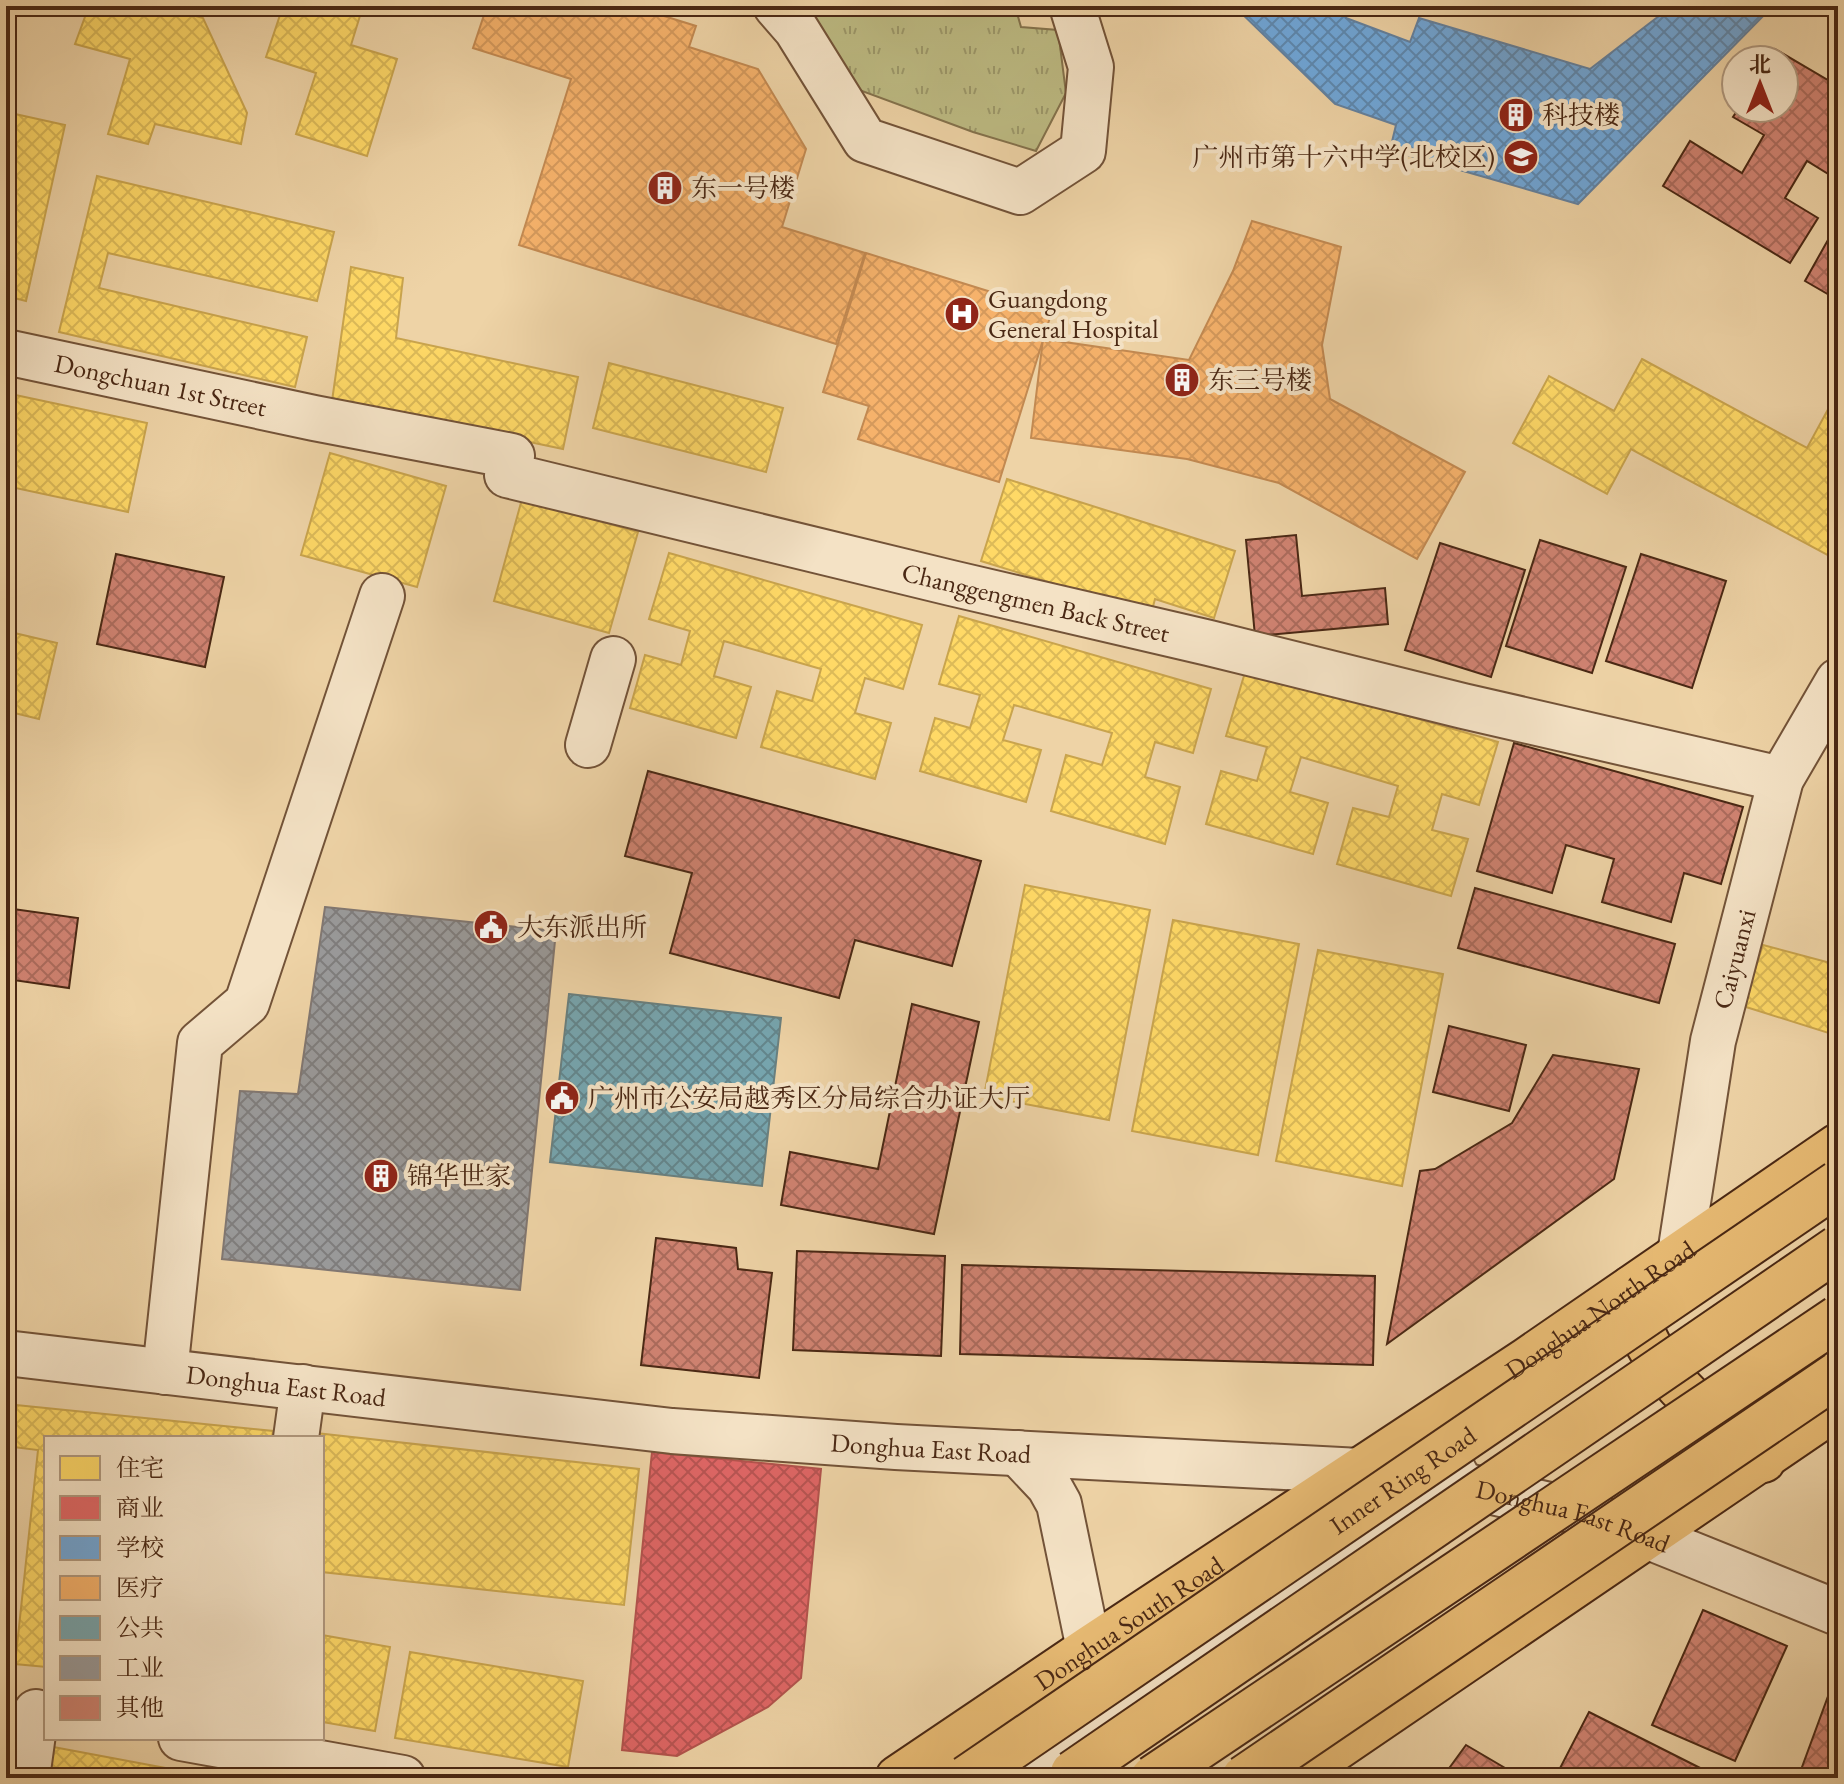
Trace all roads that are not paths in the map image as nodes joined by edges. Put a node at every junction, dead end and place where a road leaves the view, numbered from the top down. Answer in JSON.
{"nodes":[{"id":1,"x":776,"y":6,"type":"edge"},
{"id":2,"x":1072,"y":6,"type":"edge"},
{"id":3,"x":6,"y":352,"type":"edge"},
{"id":4,"x":314,"y":418,"type":"joint"},
{"id":5,"x":382,"y":596,"type":"dead end"},
{"id":6,"x":613,"y":659,"type":"dead end"},
{"id":7,"x":1838,"y":681,"type":"edge"},
{"id":8,"x":588,"y":745,"type":"dead end"},
{"id":9,"x":1781,"y":779,"type":"junction"},
{"id":10,"x":1838,"y":1146,"type":"edge"},
{"id":11,"x":1838,"y":1183,"type":"edge"},
{"id":12,"x":1838,"y":1248,"type":"edge"},
{"id":13,"x":1680,"y":1254,"type":"junction"},
{"id":14,"x":1632,"y":1288,"type":"junction"},
{"id":15,"x":1838,"y":1318,"type":"edge"},
{"id":16,"x":6,"y":1353,"type":"edge"},
{"id":17,"x":1527,"y":1360,"type":"junction"},
{"id":18,"x":165,"y":1372,"type":"junction"},
{"id":19,"x":1838,"y":1374,"type":"edge"},
{"id":20,"x":303,"y":1387,"type":"junction"},
{"id":21,"x":1838,"y":1406,"type":"edge"},
{"id":22,"x":296,"y":1436,"type":"edge"},
{"id":23,"x":1018,"y":1453,"type":"junction"},
{"id":24,"x":1763,"y":1460,"type":"junction"},
{"id":25,"x":1360,"y":1471,"type":"junction"},
{"id":26,"x":1449,"y":1482,"type":"junction"},
{"id":27,"x":1584,"y":1513,"type":"junction"},
{"id":28,"x":1649,"y":1537,"type":"junction"},
{"id":29,"x":1838,"y":1613,"type":"edge"},
{"id":30,"x":1089,"y":1649,"type":"junction"},
{"id":31,"x":29,"y":1711,"type":"edge"},
{"id":32,"x":198,"y":1740,"type":"edge"},
{"id":33,"x":252,"y":1765,"type":"edge"},
{"id":34,"x":27,"y":1778,"type":"edge"},
{"id":35,"x":403,"y":1778,"type":"edge"},
{"id":36,"x":898,"y":1778,"type":"edge"},
{"id":37,"x":967,"y":1778,"type":"edge"},
{"id":38,"x":1009,"y":1778,"type":"edge"},
{"id":39,"x":1066,"y":1778,"type":"edge"},
{"id":40,"x":1153,"y":1778,"type":"edge"},
{"id":41,"x":1192,"y":1778,"type":"edge"},
{"id":42,"x":1244,"y":1778,"type":"edge"},
{"id":43,"x":1292,"y":1778,"type":"edge"}],
"edges":[{"from":1,"to":2,"type":"street"},
{"from":3,"to":4,"type":"street","name":"Dongchuan 1st Street"},
{"from":4,"to":9,"type":"street","name":"Changgengmen Back Street"},
{"from":5,"to":18,"type":"street"},
{"from":6,"to":8,"type":"street"},
{"from":7,"to":9,"type":"street","name":"Caiyuanxi"},
{"from":9,"to":13,"type":"street","name":"Caiyuanxi"},
{"from":10,"to":13,"type":"main road","name":"Donghua North Road"},
{"from":11,"to":37,"type":"main road","name":"Inner Ring Road","bridge":true},
{"from":12,"to":39,"type":"main road","bridge":true},
{"from":13,"to":14,"type":"main road","name":"Donghua North Road"},
{"from":14,"to":17,"type":"main road","name":"Donghua North Road"},
{"from":14,"to":24,"type":"main road"},
{"from":15,"to":40,"type":"main road","bridge":true},
{"from":16,"to":18,"type":"street","name":"Donghua East Road"},
{"from":17,"to":25,"type":"main road","name":"Donghua North Road"},
{"from":17,"to":26,"type":"street"},
{"from":18,"to":20,"type":"street","name":"Donghua East Road"},
{"from":19,"to":42,"type":"main road","bridge":true},
{"from":20,"to":22,"type":"street"},
{"from":20,"to":23,"type":"street","name":"Donghua East Road"},
{"from":21,"to":24,"type":"main road"},
{"from":23,"to":25,"type":"street","name":"Donghua East Road"},
{"from":23,"to":30,"type":"street"},
{"from":24,"to":27,"type":"street"},
{"from":24,"to":28,"type":"main road"},
{"from":25,"to":26,"type":"street","name":"Donghua East Road"},
{"from":25,"to":30,"type":"main road","name":"Donghua South Road"},
{"from":26,"to":27,"type":"street","name":"Donghua East Road"},
{"from":26,"to":38,"type":"street"},
{"from":27,"to":28,"type":"street","name":"Donghua East Road"},
{"from":27,"to":41,"type":"street"},
{"from":28,"to":29,"type":"street","name":"Donghua East Road"},
{"from":28,"to":43,"type":"main road"},
{"from":30,"to":36,"type":"main road","name":"Donghua South Road"},
{"from":31,"to":34,"type":"street"},
{"from":32,"to":33,"type":"street"},
{"from":33,"to":35,"type":"street"}]}
